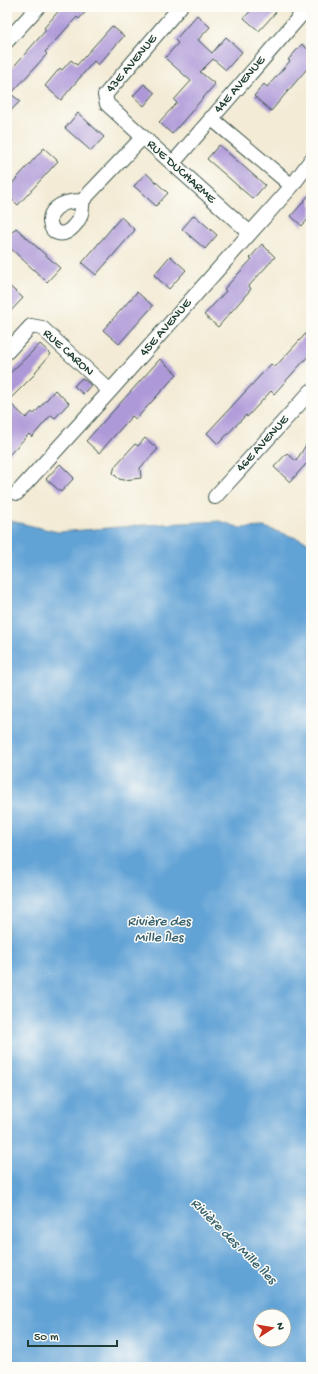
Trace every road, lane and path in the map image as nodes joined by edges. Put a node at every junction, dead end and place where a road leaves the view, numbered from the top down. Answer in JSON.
{"nodes":[{"id":1,"x":38,"y":7,"type":"edge"},
{"id":2,"x":180,"y":7,"type":"edge"},
{"id":3,"x":308,"y":7,"type":"edge"},
{"id":4,"x":7,"y":41,"type":"edge"},
{"id":5,"x":211,"y":118,"type":"junction"},
{"id":6,"x":144,"y":137,"type":"junction"},
{"id":7,"x":311,"y":160,"type":"edge"},
{"id":8,"x":173,"y":164,"type":"junction"},
{"id":9,"x":292,"y":186,"type":"junction"},
{"id":10,"x":82,"y":202,"type":"dead end"},
{"id":11,"x":250,"y":233,"type":"junction"},
{"id":12,"x":7,"y":352,"type":"edge"},
{"id":13,"x":110,"y":391,"type":"junction"},
{"id":14,"x":311,"y":391,"type":"edge"},
{"id":15,"x":17,"y":493,"type":"dead end"},
{"id":16,"x":215,"y":496,"type":"dead end"}],
"edges":[{"from":1,"to":4,"type":"street"},
{"from":2,"to":6,"type":"street","name":"43E AVENUE"},
{"from":3,"to":5,"type":"street","name":"44E AVENUE"},
{"from":5,"to":8,"type":"street","name":"44E AVENUE"},
{"from":5,"to":9,"type":"street"},
{"from":6,"to":8,"type":"street","name":"RUE DUCHARME"},
{"from":6,"to":10,"type":"street","name":"RUE DUCHARME"},
{"from":7,"to":9,"type":"street","name":"45E AVENUE"},
{"from":8,"to":11,"type":"street","name":"RUE DUCHARME"},
{"from":9,"to":11,"type":"street","name":"45E AVENUE"},
{"from":11,"to":13,"type":"street","name":"45E AVENUE"},
{"from":12,"to":13,"type":"street","name":"RUE CARON"},
{"from":13,"to":15,"type":"street","name":"45E AVENUE"},
{"from":14,"to":16,"type":"street","name":"46E AVENUE"}]}
